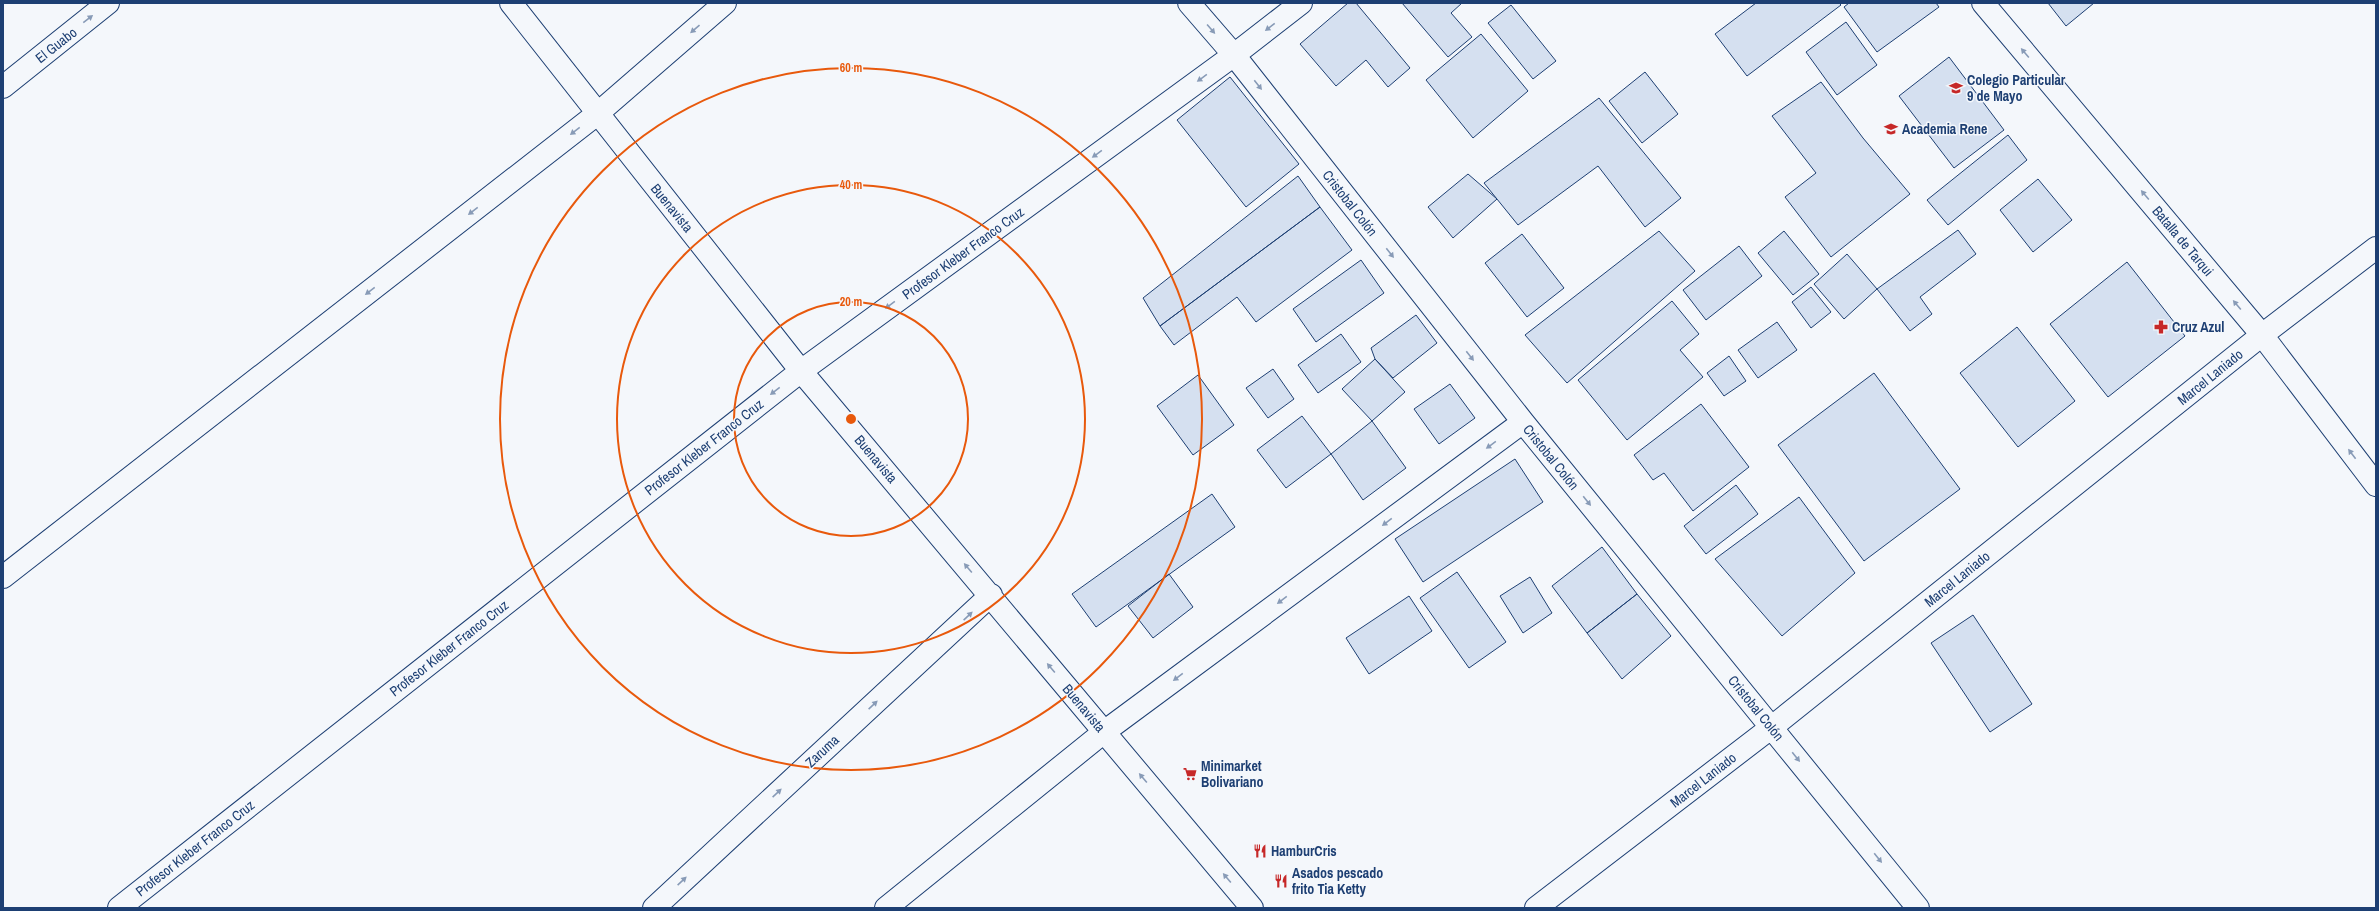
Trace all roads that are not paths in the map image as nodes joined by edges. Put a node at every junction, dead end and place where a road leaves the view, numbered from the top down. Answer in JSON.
{"nodes":[{"id":1,"x":108,"y":3,"type":"edge"},
{"id":2,"x":510,"y":3,"type":"edge"},
{"id":3,"x":725,"y":3,"type":"edge"},
{"id":4,"x":1189,"y":3,"type":"edge"},
{"id":5,"x":1300,"y":3,"type":"edge"},
{"id":6,"x":1983,"y":3,"type":"edge"},
{"id":7,"x":1234,"y":55,"type":"junction"},
{"id":8,"x":3,"y":87,"type":"edge"},
{"id":9,"x":597,"y":114,"type":"junction"},
{"id":10,"x":2376,"y":248,"type":"edge"},
{"id":11,"x":2262,"y":335,"type":"junction"},
{"id":12,"x":801,"y":370,"type":"junction"},
{"id":13,"x":1523,"y":422,"type":"junction"},
{"id":14,"x":2376,"y":485,"type":"edge"},
{"id":15,"x":3,"y":577,"type":"edge"},
{"id":16,"x":991,"y":595,"type":"junction"},
{"id":17,"x":1772,"y":727,"type":"junction"},
{"id":18,"x":1104,"y":732,"type":"junction"},
{"id":19,"x":119,"y":908,"type":"edge"},
{"id":20,"x":654,"y":908,"type":"edge"},
{"id":21,"x":886,"y":908,"type":"edge"},
{"id":22,"x":1252,"y":908,"type":"edge"},
{"id":23,"x":1536,"y":908,"type":"edge"},
{"id":24,"x":1918,"y":908,"type":"edge"}],
"edges":[{"from":8,"to":1,"type":"street","name":"El Guabo","one_way":true},
{"from":2,"to":9,"type":"street","name":"Buenavista"},
{"from":3,"to":9,"type":"street","one_way":true},
{"from":4,"to":7,"type":"street","name":"Cristobal Colón","one_way":true},
{"from":5,"to":7,"type":"street","name":"Profesor Kleber Franco Cruz","one_way":true},
{"from":11,"to":6,"type":"street","name":"Batalla de Tarqui","one_way":true},
{"from":7,"to":12,"type":"street","name":"Profesor Kleber Franco Cruz","one_way":true},
{"from":7,"to":13,"type":"street","name":"Cristobal Colón","one_way":true},
{"from":9,"to":12,"type":"street","name":"Buenavista"},
{"from":9,"to":15,"type":"street","one_way":true},
{"from":10,"to":11,"type":"street","name":"Marcel Laniado"},
{"from":14,"to":11,"type":"street","name":"Batalla de Tarqui","one_way":true},
{"from":11,"to":17,"type":"street","name":"Marcel Laniado"},
{"from":16,"to":12,"type":"street","name":"Buenavista","one_way":true},
{"from":12,"to":19,"type":"street","name":"Profesor Kleber Franco Cruz","one_way":true},
{"from":13,"to":17,"type":"street","name":"Cristobal Colón","one_way":true},
{"from":13,"to":18,"type":"street","one_way":true},
{"from":18,"to":16,"type":"street","name":"Buenavista","one_way":true},
{"from":20,"to":16,"type":"street","name":"Zaruma","one_way":true},
{"from":17,"to":23,"type":"street","name":"Marcel Laniado"},
{"from":17,"to":24,"type":"street","name":"Cristobal Colón","one_way":true},
{"from":18,"to":21,"type":"street"},
{"from":22,"to":18,"type":"street","name":"Buenavista","one_way":true}]}
